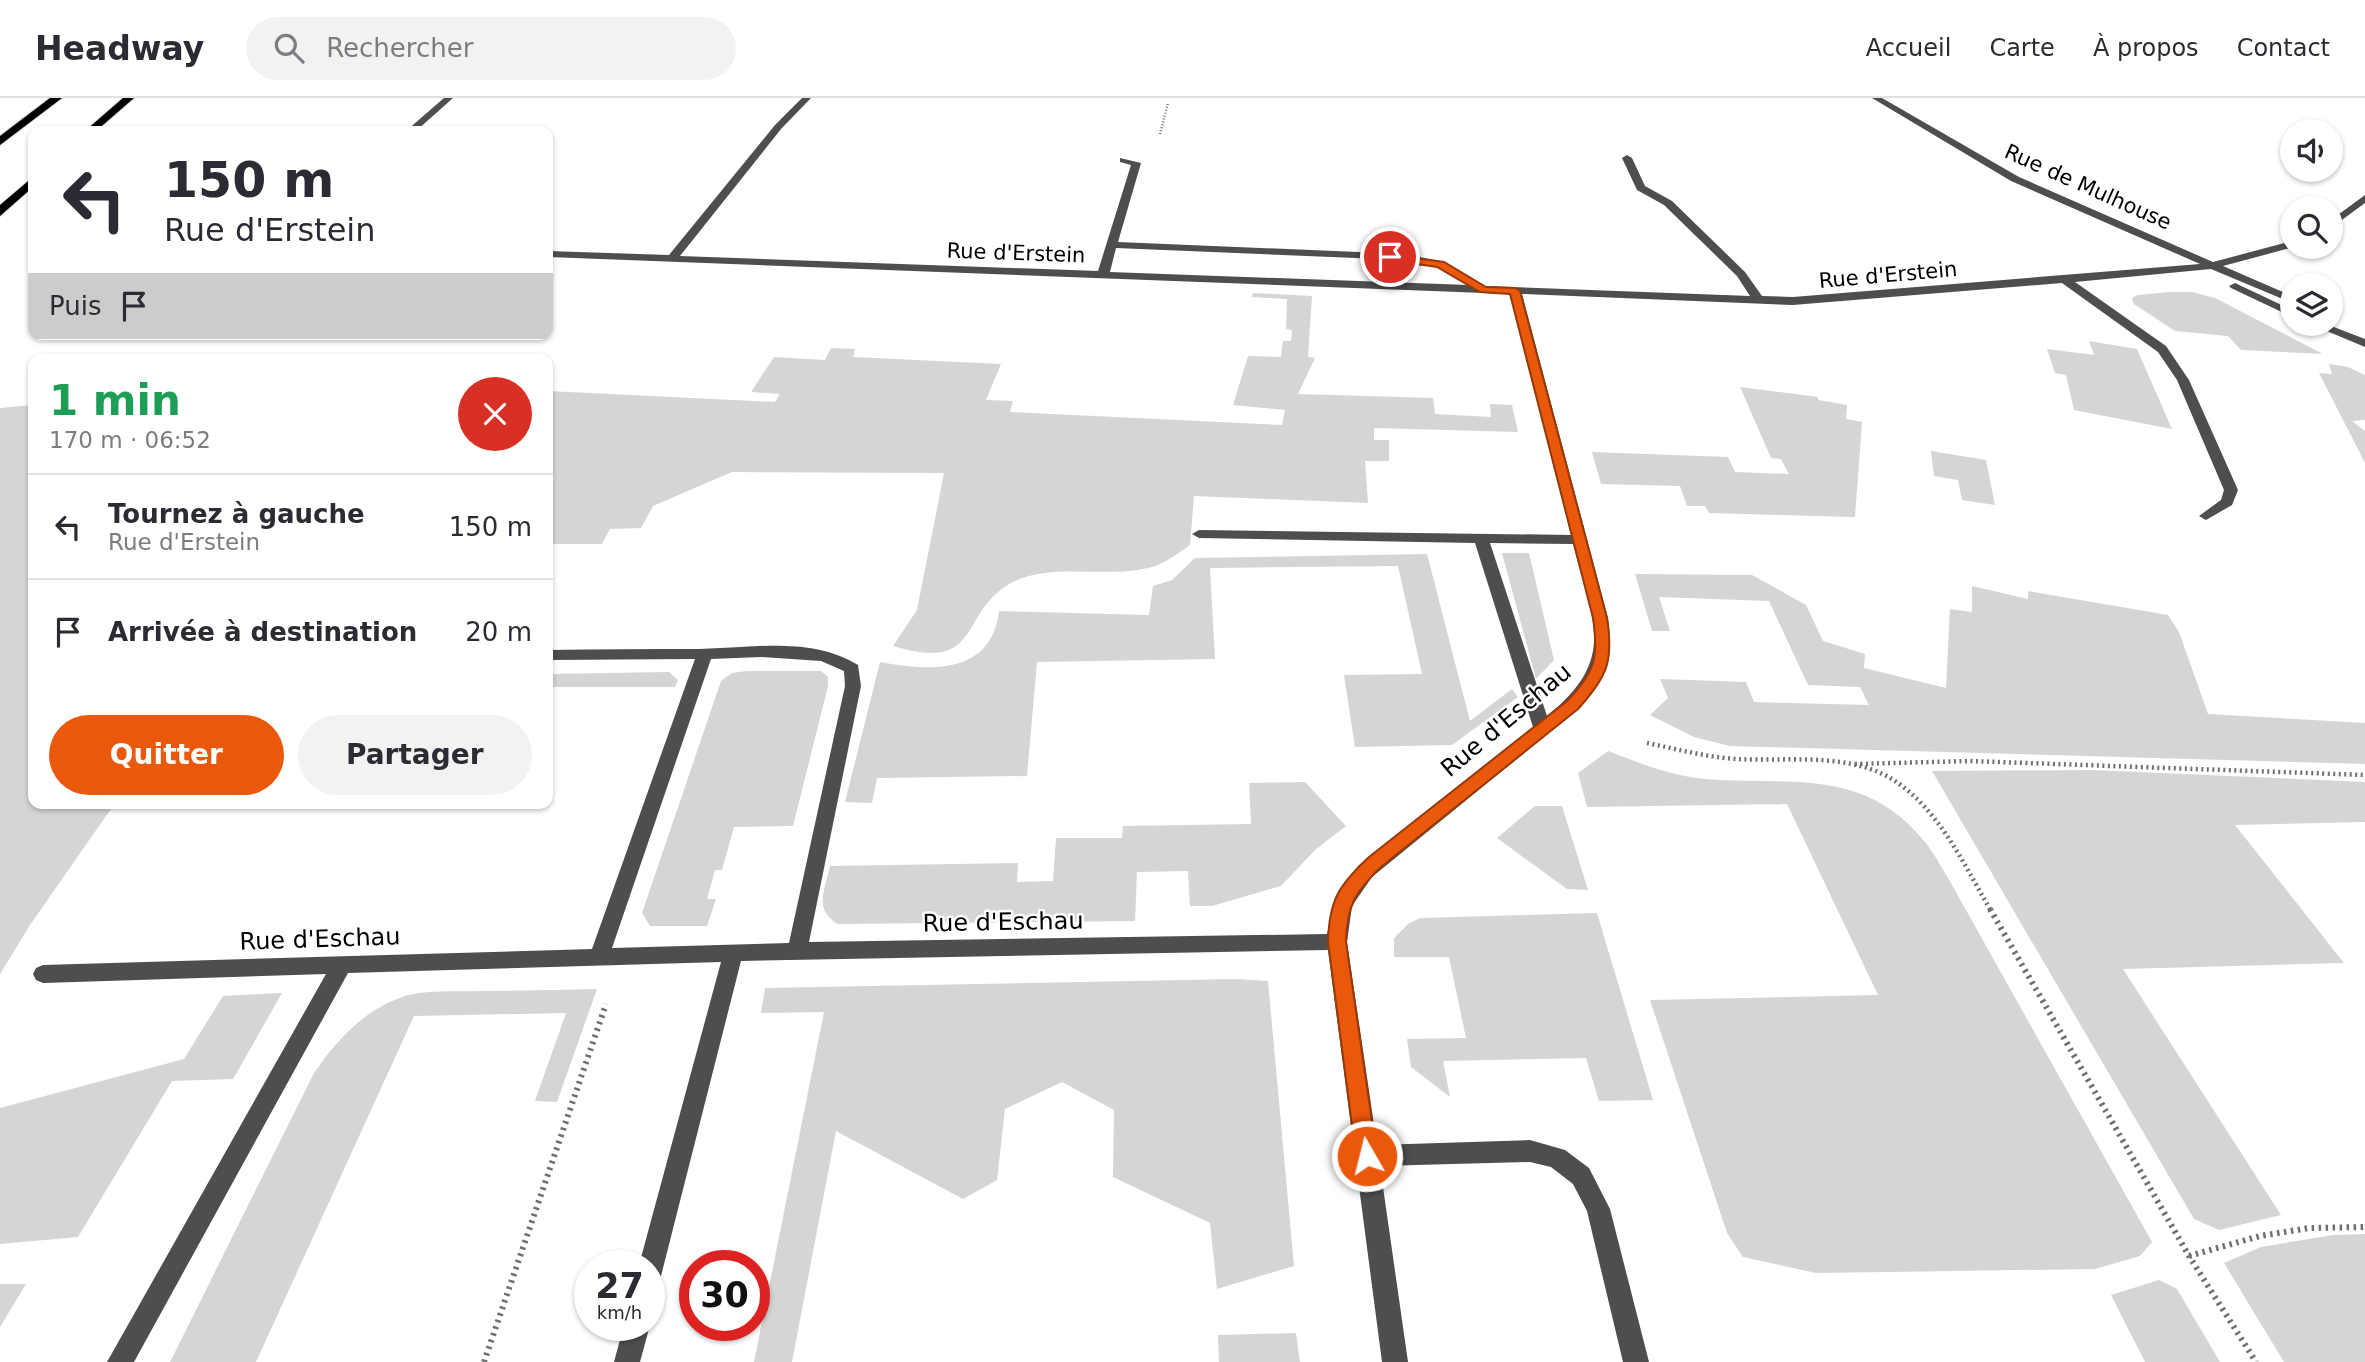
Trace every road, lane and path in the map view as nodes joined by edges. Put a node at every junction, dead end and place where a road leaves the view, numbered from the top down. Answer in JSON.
{"nodes":[{"id":1,"x":57,"y":98,"type":"edge"},
{"id":2,"x":129,"y":98,"type":"edge"},
{"id":3,"x":449,"y":98,"type":"edge"},
{"id":4,"x":807,"y":98,"type":"edge"},
{"id":5,"x":1876,"y":98,"type":"edge"},
{"id":6,"x":96,"y":126,"type":"edge"},
{"id":7,"x":417,"y":126,"type":"edge"},
{"id":8,"x":0,"y":142,"type":"edge"},
{"id":9,"x":1627,"y":158,"type":"dead end"},
{"id":10,"x":1123,"y":160,"type":"dead end"},
{"id":11,"x":28,"y":186,"type":"edge"},
{"id":12,"x":2365,"y":198,"type":"edge"},
{"id":13,"x":0,"y":212,"type":"edge"},
{"id":14,"x":2343,"y":215,"type":"edge"},
{"id":15,"x":1112,"y":246,"type":"junction"},
{"id":16,"x":2280,"y":247,"type":"edge"},
{"id":17,"x":553,"y":254,"type":"edge"},
{"id":18,"x":671,"y":260,"type":"junction"},
{"id":19,"x":2213,"y":265,"type":"junction"},
{"id":20,"x":1103,"y":275,"type":"junction"},
{"id":21,"x":2065,"y":280,"type":"junction"},
{"id":22,"x":1484,"y":290,"type":"junction"},
{"id":23,"x":1515,"y":291,"type":"junction"},
{"id":24,"x":2280,"y":295,"type":"edge"},
{"id":25,"x":1759,"y":300,"type":"junction"},
{"id":26,"x":2280,"y":308,"type":"edge"},
{"id":27,"x":2343,"y":325,"type":"edge"},
{"id":28,"x":2343,"y":334,"type":"edge"},
{"id":29,"x":2365,"y":336,"type":"edge"},
{"id":30,"x":2365,"y":343,"type":"edge"},
{"id":31,"x":2206,"y":516,"type":"dead end"},
{"id":32,"x":1199,"y":534,"type":"dead end"},
{"id":33,"x":1481,"y":539,"type":"junction"},
{"id":34,"x":1580,"y":540,"type":"junction"},
{"id":35,"x":705,"y":654,"type":"junction"},
{"id":36,"x":553,"y":655,"type":"edge"},
{"id":37,"x":1542,"y":729,"type":"junction"},
{"id":38,"x":1647,"y":743,"type":"dead end"},
{"id":39,"x":1852,"y":764,"type":"junction"},
{"id":40,"x":2365,"y":775,"type":"edge"},
{"id":41,"x":1337,"y":942,"type":"junction"},
{"id":42,"x":797,"y":951,"type":"junction"},
{"id":43,"x":733,"y":954,"type":"junction"},
{"id":44,"x":599,"y":957,"type":"junction"},
{"id":45,"x":623,"y":957,"type":"junction"},
{"id":46,"x":342,"y":964,"type":"junction"},
{"id":47,"x":43,"y":974,"type":"dead end"},
{"id":48,"x":1367,"y":1156,"type":"junction"},
{"id":49,"x":2365,"y":1227,"type":"edge"},
{"id":50,"x":656,"y":1250,"type":"edge"},
{"id":51,"x":2189,"y":1256,"type":"junction"},
{"id":52,"x":632,"y":1341,"type":"edge"},
{"id":53,"x":120,"y":1362,"type":"edge"},
{"id":54,"x":484,"y":1362,"type":"edge"},
{"id":55,"x":627,"y":1362,"type":"edge"},
{"id":56,"x":1395,"y":1362,"type":"edge"},
{"id":57,"x":1636,"y":1362,"type":"edge"},
{"id":58,"x":2256,"y":1362,"type":"edge"}],
"edges":[{"from":1,"to":8,"type":"highway"},
{"from":2,"to":6,"type":"highway"},
{"from":3,"to":7,"type":"street"},
{"from":4,"to":18,"type":"street"},
{"from":5,"to":19,"type":"street","name":"Rue de Mulhouse"},
{"from":9,"to":25,"type":"street"},
{"from":10,"to":15,"type":"street"},
{"from":11,"to":13,"type":"highway"},
{"from":12,"to":14,"type":"street"},
{"from":15,"to":20,"type":"street"},
{"from":15,"to":22,"type":"street","name":"Rue d'Erstein"},
{"from":16,"to":19,"type":"street","name":"Rue d'Erstein"},
{"from":17,"to":18,"type":"street","name":"Rue d'Erstein"},
{"from":18,"to":20,"type":"street","name":"Rue d'Erstein"},
{"from":19,"to":21,"type":"street","name":"Rue d'Erstein"},
{"from":19,"to":24,"type":"street","name":"Rue de Mulhouse"},
{"from":19,"to":26,"type":"street","name":"Rue de Mulhouse"},
{"from":20,"to":22,"type":"street","name":"Rue d'Erstein"},
{"from":21,"to":25,"type":"street","name":"Rue d'Erstein"},
{"from":21,"to":31,"type":"street"},
{"from":22,"to":23,"type":"street","name":"Rue d'Erstein"},
{"from":23,"to":25,"type":"street","name":"Rue d'Erstein"},
{"from":23,"to":34,"type":"street","name":"Rue d'Eschau"},
{"from":27,"to":29,"type":"street"},
{"from":28,"to":30,"type":"street"},
{"from":32,"to":33,"type":"street"},
{"from":33,"to":34,"type":"street"},
{"from":33,"to":37,"type":"street"},
{"from":34,"to":37,"type":"street","name":"Rue d'Eschau"},
{"from":35,"to":36,"type":"street"},
{"from":35,"to":42,"type":"street"},
{"from":35,"to":44,"type":"street"},
{"from":37,"to":41,"type":"street","name":"Rue d'Eschau"},
{"from":38,"to":39,"type":"path"},
{"from":39,"to":40,"type":"path"},
{"from":39,"to":51,"type":"path"},
{"from":41,"to":42,"type":"street","name":"Rue d'Eschau"},
{"from":41,"to":48,"type":"street","name":"Rue d'Eschau"},
{"from":42,"to":43,"type":"street","name":"Rue d'Eschau"},
{"from":43,"to":45,"type":"street","name":"Rue d'Eschau"},
{"from":43,"to":50,"type":"street"},
{"from":44,"to":45,"type":"street","name":"Rue d'Eschau"},
{"from":44,"to":46,"type":"street","name":"Rue d'Eschau"},
{"from":45,"to":54,"type":"path"},
{"from":46,"to":47,"type":"street","name":"Rue d'Eschau"},
{"from":46,"to":53,"type":"street"},
{"from":48,"to":56,"type":"street","name":"Rue d'Eschau"},
{"from":48,"to":57,"type":"street"},
{"from":49,"to":51,"type":"path"},
{"from":51,"to":58,"type":"path"},
{"from":52,"to":55,"type":"street"}]}
